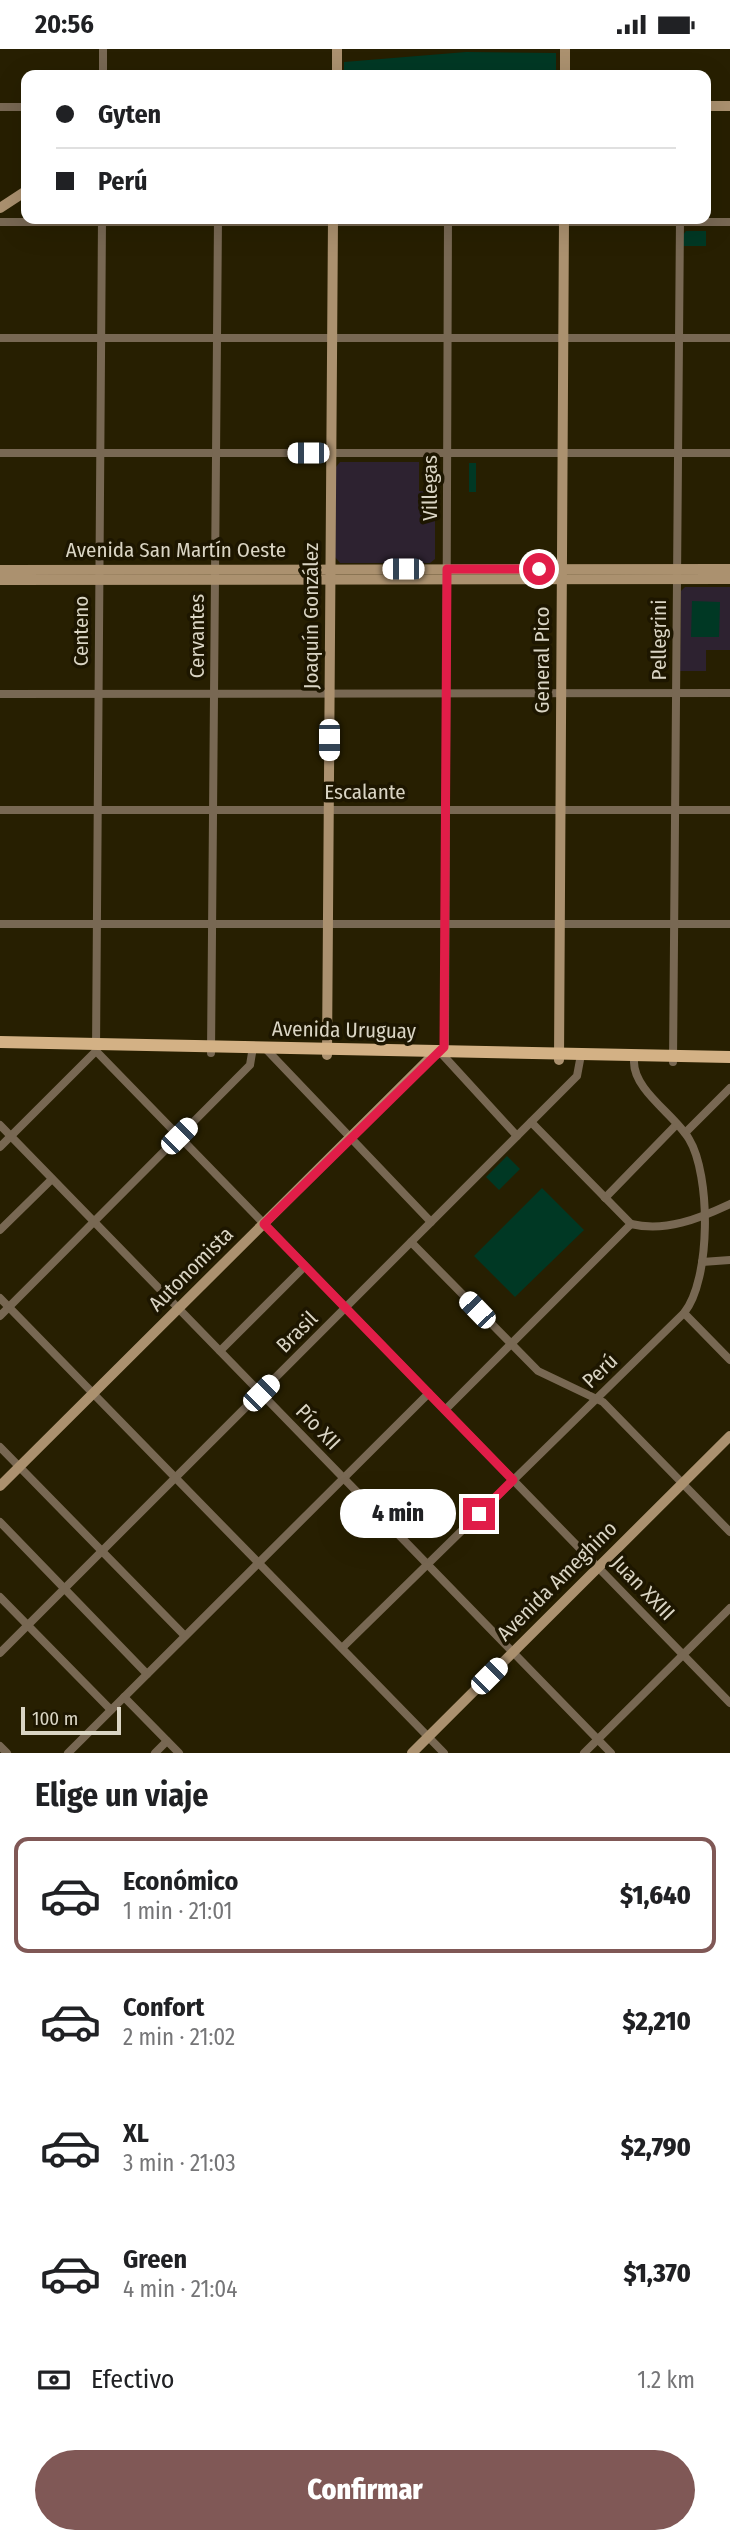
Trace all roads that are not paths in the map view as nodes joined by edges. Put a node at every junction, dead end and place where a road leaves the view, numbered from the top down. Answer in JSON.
{"nodes":[{"id":1,"x":103,"y":49,"type":"edge"},
{"id":2,"x":337,"y":49,"type":"edge"},
{"id":3,"x":565,"y":49,"type":"edge"},
{"id":4,"x":103,"y":70,"type":"edge"},
{"id":5,"x":337,"y":70,"type":"edge"},
{"id":6,"x":565,"y":70,"type":"edge"},
{"id":7,"x":711,"y":106,"type":"edge"},
{"id":8,"x":730,"y":106,"type":"edge"},
{"id":9,"x":0,"y":107,"type":"edge"},
{"id":10,"x":21,"y":107,"type":"edge"},
{"id":11,"x":21,"y":194,"type":"edge"},
{"id":12,"x":0,"y":208,"type":"edge"},
{"id":13,"x":0,"y":222,"type":"edge"},
{"id":14,"x":21,"y":222,"type":"edge"},
{"id":15,"x":711,"y":222,"type":"edge"},
{"id":16,"x":730,"y":222,"type":"edge"},
{"id":17,"x":102,"y":224,"type":"edge"},
{"id":18,"x":218,"y":224,"type":"edge"},
{"id":19,"x":333,"y":224,"type":"edge"},
{"id":20,"x":448,"y":224,"type":"edge"},
{"id":21,"x":564,"y":224,"type":"edge"},
{"id":22,"x":680,"y":224,"type":"edge"},
{"id":23,"x":0,"y":338,"type":"edge"},
{"id":24,"x":101,"y":338,"type":"junction"},
{"id":25,"x":217,"y":338,"type":"junction"},
{"id":26,"x":332,"y":338,"type":"junction"},
{"id":27,"x":448,"y":338,"type":"junction"},
{"id":28,"x":563,"y":338,"type":"junction"},
{"id":29,"x":679,"y":338,"type":"junction"},
{"id":30,"x":730,"y":338,"type":"edge"},
{"id":31,"x":0,"y":453,"type":"edge"},
{"id":32,"x":100,"y":453,"type":"junction"},
{"id":33,"x":216,"y":453,"type":"junction"},
{"id":34,"x":331,"y":453,"type":"junction"},
{"id":35,"x":447,"y":453,"type":"junction"},
{"id":36,"x":562,"y":453,"type":"junction"},
{"id":37,"x":678,"y":453,"type":"junction"},
{"id":38,"x":730,"y":453,"type":"edge"},
{"id":39,"x":730,"y":569,"type":"edge"},
{"id":40,"x":0,"y":570,"type":"edge"},
{"id":41,"x":447,"y":574,"type":"junction"},
{"id":42,"x":562,"y":574,"type":"junction"},
{"id":43,"x":677,"y":574,"type":"junction"},
{"id":44,"x":99,"y":575,"type":"junction"},
{"id":45,"x":215,"y":575,"type":"junction"},
{"id":46,"x":330,"y":575,"type":"junction"},
{"id":47,"x":730,"y":579,"type":"edge"},
{"id":48,"x":0,"y":580,"type":"edge"},
{"id":49,"x":676,"y":693,"type":"junction"},
{"id":50,"x":730,"y":693,"type":"edge"},
{"id":51,"x":0,"y":694,"type":"edge"},
{"id":52,"x":99,"y":694,"type":"junction"},
{"id":53,"x":214,"y":694,"type":"junction"},
{"id":54,"x":330,"y":694,"type":"junction"},
{"id":55,"x":446,"y":694,"type":"junction"},
{"id":56,"x":561,"y":694,"type":"junction"},
{"id":57,"x":0,"y":810,"type":"edge"},
{"id":58,"x":98,"y":810,"type":"junction"},
{"id":59,"x":213,"y":810,"type":"junction"},
{"id":60,"x":329,"y":810,"type":"junction"},
{"id":61,"x":446,"y":810,"type":"junction"},
{"id":62,"x":561,"y":810,"type":"junction"},
{"id":63,"x":675,"y":810,"type":"junction"},
{"id":64,"x":730,"y":810,"type":"edge"},
{"id":65,"x":0,"y":924,"type":"edge"},
{"id":66,"x":97,"y":924,"type":"junction"},
{"id":67,"x":212,"y":924,"type":"junction"},
{"id":68,"x":328,"y":924,"type":"junction"},
{"id":69,"x":445,"y":924,"type":"junction"},
{"id":70,"x":560,"y":924,"type":"junction"},
{"id":71,"x":674,"y":924,"type":"junction"},
{"id":72,"x":730,"y":924,"type":"edge"},
{"id":73,"x":0,"y":1042,"type":"edge"},
{"id":74,"x":96,"y":1047,"type":"junction"},
{"id":75,"x":0,"y":1049,"type":"edge"},
{"id":76,"x":211,"y":1050,"type":"junction"},
{"id":77,"x":260,"y":1051,"type":"junction"},
{"id":78,"x":327,"y":1052,"type":"junction"},
{"id":79,"x":439,"y":1055,"type":"junction"},
{"id":80,"x":649,"y":1055,"type":"junction"},
{"id":81,"x":559,"y":1056,"type":"junction"},
{"id":82,"x":730,"y":1057,"type":"edge"},
{"id":83,"x":673,"y":1059,"type":"junction"},
{"id":84,"x":580,"y":1060,"type":"junction"},
{"id":85,"x":634,"y":1061,"type":"junction"},
{"id":86,"x":730,"y":1063,"type":"edge"},
{"id":87,"x":730,"y":1088,"type":"edge"},
{"id":88,"x":531,"y":1122,"type":"junction"},
{"id":89,"x":677,"y":1124,"type":"junction"},
{"id":90,"x":0,"y":1125,"type":"edge"},
{"id":91,"x":685,"y":1133,"type":"junction"},
{"id":92,"x":10,"y":1136,"type":"junction"},
{"id":93,"x":179,"y":1136,"type":"junction"},
{"id":94,"x":517,"y":1136,"type":"junction"},
{"id":95,"x":350,"y":1138,"type":"junction"},
{"id":96,"x":0,"y":1147,"type":"edge"},
{"id":97,"x":52,"y":1179,"type":"junction"},
{"id":98,"x":605,"y":1198,"type":"junction"},
{"id":99,"x":730,"y":1204,"type":"edge"},
{"id":100,"x":704,"y":1216,"type":"junction"},
{"id":101,"x":94,"y":1222,"type":"junction"},
{"id":102,"x":431,"y":1222,"type":"junction"},
{"id":103,"x":264,"y":1224,"type":"junction"},
{"id":104,"x":631,"y":1224,"type":"junction"},
{"id":105,"x":0,"y":1230,"type":"edge"},
{"id":106,"x":411,"y":1242,"type":"junction"},
{"id":107,"x":730,"y":1259,"type":"edge"},
{"id":108,"x":702,"y":1262,"type":"junction"},
{"id":109,"x":305,"y":1266,"type":"junction"},
{"id":110,"x":0,"y":1298,"type":"edge"},
{"id":111,"x":9,"y":1307,"type":"junction"},
{"id":112,"x":178,"y":1308,"type":"junction"},
{"id":113,"x":346,"y":1308,"type":"junction"},
{"id":114,"x":684,"y":1313,"type":"junction"},
{"id":115,"x":0,"y":1316,"type":"edge"},
{"id":116,"x":511,"y":1343,"type":"junction"},
{"id":117,"x":220,"y":1351,"type":"junction"},
{"id":118,"x":730,"y":1360,"type":"edge"},
{"id":119,"x":261,"y":1393,"type":"junction"},
{"id":120,"x":429,"y":1393,"type":"junction"},
{"id":121,"x":93,"y":1394,"type":"junction"},
{"id":122,"x":596,"y":1400,"type":"junction"},
{"id":123,"x":445,"y":1410,"type":"junction"},
{"id":124,"x":730,"y":1436,"type":"edge"},
{"id":125,"x":0,"y":1447,"type":"edge"},
{"id":126,"x":19,"y":1467,"type":"junction"},
{"id":127,"x":175,"y":1478,"type":"junction"},
{"id":128,"x":344,"y":1478,"type":"junction"},
{"id":129,"x":513,"y":1480,"type":"junction"},
{"id":130,"x":682,"y":1483,"type":"junction"},
{"id":131,"x":0,"y":1486,"type":"edge"},
{"id":132,"x":0,"y":1522,"type":"edge"},
{"id":133,"x":730,"y":1532,"type":"edge"},
{"id":134,"x":102,"y":1551,"type":"junction"},
{"id":135,"x":258,"y":1563,"type":"junction"},
{"id":136,"x":428,"y":1564,"type":"junction"},
{"id":137,"x":598,"y":1567,"type":"junction"},
{"id":138,"x":65,"y":1589,"type":"junction"},
{"id":139,"x":0,"y":1597,"type":"edge"},
{"id":140,"x":730,"y":1608,"type":"edge"},
{"id":141,"x":28,"y":1626,"type":"junction"},
{"id":142,"x":185,"y":1636,"type":"junction"},
{"id":143,"x":342,"y":1648,"type":"junction"},
{"id":144,"x":513,"y":1652,"type":"junction"},
{"id":145,"x":0,"y":1654,"type":"edge"},
{"id":146,"x":683,"y":1654,"type":"junction"},
{"id":147,"x":147,"y":1674,"type":"junction"},
{"id":148,"x":124,"y":1697,"type":"junction"},
{"id":149,"x":730,"y":1703,"type":"edge"},
{"id":150,"x":111,"y":1710,"type":"junction"},
{"id":151,"x":428,"y":1737,"type":"junction"},
{"id":152,"x":598,"y":1739,"type":"junction"},
{"id":153,"x":167,"y":1741,"type":"junction"},
{"id":154,"x":0,"y":1746,"type":"edge"},
{"id":155,"x":7,"y":1753,"type":"edge"},
{"id":156,"x":68,"y":1753,"type":"edge"},
{"id":157,"x":155,"y":1753,"type":"edge"},
{"id":158,"x":179,"y":1753,"type":"edge"},
{"id":159,"x":412,"y":1753,"type":"edge"},
{"id":160,"x":444,"y":1753,"type":"edge"},
{"id":161,"x":584,"y":1753,"type":"edge"},
{"id":162,"x":611,"y":1753,"type":"edge"}],
"edges":[{"from":1,"to":4,"type":"street"},
{"from":2,"to":5,"type":"main road"},
{"from":3,"to":6,"type":"main road"},
{"from":7,"to":8,"type":"main road"},
{"from":9,"to":10,"type":"street"},
{"from":11,"to":12,"type":"main road"},
{"from":13,"to":14,"type":"street"},
{"from":15,"to":16,"type":"street"},
{"from":17,"to":24,"type":"street","name":"Centeno"},
{"from":18,"to":25,"type":"street","name":"Cervantes"},
{"from":19,"to":26,"type":"main road","name":"Joaquín González"},
{"from":20,"to":27,"type":"street","name":"Villegas"},
{"from":21,"to":28,"type":"main road","name":"General Pico"},
{"from":22,"to":29,"type":"street","name":"Pellegrini"},
{"from":23,"to":24,"type":"street"},
{"from":24,"to":25,"type":"street"},
{"from":24,"to":32,"type":"street","name":"Centeno"},
{"from":25,"to":26,"type":"street"},
{"from":25,"to":33,"type":"street","name":"Cervantes"},
{"from":26,"to":27,"type":"street"},
{"from":26,"to":34,"type":"main road","name":"Joaquín González"},
{"from":27,"to":28,"type":"street"},
{"from":27,"to":35,"type":"street","name":"Villegas"},
{"from":28,"to":29,"type":"street"},
{"from":28,"to":36,"type":"main road","name":"General Pico"},
{"from":29,"to":30,"type":"street"},
{"from":29,"to":37,"type":"street","name":"Pellegrini"},
{"from":31,"to":32,"type":"street"},
{"from":32,"to":33,"type":"street"},
{"from":32,"to":44,"type":"street","name":"Centeno"},
{"from":33,"to":34,"type":"street"},
{"from":33,"to":45,"type":"street","name":"Cervantes"},
{"from":34,"to":35,"type":"street"},
{"from":34,"to":46,"type":"main road","name":"Joaquín González"},
{"from":35,"to":36,"type":"street"},
{"from":35,"to":41,"type":"street","name":"Villegas"},
{"from":36,"to":37,"type":"street"},
{"from":36,"to":42,"type":"main road","name":"General Pico"},
{"from":37,"to":38,"type":"street"},
{"from":37,"to":43,"type":"street","name":"Pellegrini"},
{"from":39,"to":43,"type":"main road","name":"Avenida San Martín Oeste"},
{"from":40,"to":44,"type":"main road","name":"Avenida San Martín Oeste"},
{"from":41,"to":42,"type":"main road","name":"Avenida San Martín Oeste"},
{"from":41,"to":46,"type":"main road","name":"Avenida San Martín Oeste"},
{"from":41,"to":55,"type":"street","name":"Villegas"},
{"from":42,"to":43,"type":"main road","name":"Avenida San Martín Oeste"},
{"from":42,"to":56,"type":"main road","name":"General Pico"},
{"from":43,"to":47,"type":"main road","name":"Avenida San Martín Oeste"},
{"from":43,"to":49,"type":"street","name":"Pellegrini"},
{"from":44,"to":45,"type":"main road","name":"Avenida San Martín Oeste"},
{"from":44,"to":48,"type":"main road","name":"Avenida San Martín Oeste"},
{"from":44,"to":52,"type":"street","name":"Centeno"},
{"from":45,"to":46,"type":"main road","name":"Avenida San Martín Oeste"},
{"from":45,"to":53,"type":"street","name":"Cervantes"},
{"from":46,"to":54,"type":"main road","name":"Joaquín González"},
{"from":49,"to":50,"type":"street"},
{"from":49,"to":56,"type":"street"},
{"from":49,"to":63,"type":"street","name":"Pellegrini"},
{"from":51,"to":52,"type":"street"},
{"from":52,"to":53,"type":"street"},
{"from":52,"to":58,"type":"street","name":"Centeno"},
{"from":53,"to":54,"type":"street"},
{"from":53,"to":59,"type":"street","name":"Cervantes"},
{"from":54,"to":55,"type":"street"},
{"from":54,"to":60,"type":"main road","name":"Joaquín González"},
{"from":55,"to":56,"type":"street"},
{"from":55,"to":61,"type":"street","name":"Villegas"},
{"from":56,"to":62,"type":"main road","name":"General Pico"},
{"from":57,"to":58,"type":"street","name":"Escalante"},
{"from":58,"to":59,"type":"street","name":"Escalante"},
{"from":58,"to":66,"type":"street","name":"Centeno"},
{"from":59,"to":60,"type":"street","name":"Escalante"},
{"from":59,"to":67,"type":"street","name":"Cervantes"},
{"from":60,"to":61,"type":"street","name":"Escalante"},
{"from":60,"to":68,"type":"main road","name":"Joaquín González"},
{"from":61,"to":62,"type":"street","name":"Escalante"},
{"from":61,"to":69,"type":"street","name":"Villegas"},
{"from":62,"to":63,"type":"street","name":"Escalante"},
{"from":62,"to":70,"type":"main road","name":"General Pico"},
{"from":63,"to":64,"type":"street","name":"Escalante"},
{"from":63,"to":71,"type":"street","name":"Pellegrini"},
{"from":65,"to":66,"type":"street"},
{"from":66,"to":67,"type":"street"},
{"from":66,"to":74,"type":"street","name":"Centeno"},
{"from":67,"to":68,"type":"street"},
{"from":67,"to":76,"type":"street","name":"Cervantes"},
{"from":68,"to":69,"type":"street"},
{"from":68,"to":78,"type":"main road","name":"Joaquín González"},
{"from":69,"to":70,"type":"street"},
{"from":69,"to":79,"type":"street","name":"Villegas"},
{"from":70,"to":71,"type":"street"},
{"from":70,"to":81,"type":"main road","name":"General Pico"},
{"from":71,"to":72,"type":"street"},
{"from":71,"to":83,"type":"street","name":"Pellegrini"},
{"from":73,"to":74,"type":"main road","name":"Avenida Uruguay"},
{"from":74,"to":75,"type":"main road","name":"Avenida Uruguay"},
{"from":74,"to":76,"type":"main road","name":"Avenida Uruguay"},
{"from":74,"to":92,"type":"street"},
{"from":74,"to":93,"type":"street","name":"Juan XXIII"},
{"from":76,"to":77,"type":"main road","name":"Avenida Uruguay"},
{"from":77,"to":78,"type":"main road","name":"Avenida Uruguay"},
{"from":77,"to":93,"type":"street"},
{"from":77,"to":95,"type":"street"},
{"from":78,"to":79,"type":"main road","name":"Avenida Uruguay"},
{"from":79,"to":81,"type":"main road","name":"Avenida Uruguay"},
{"from":79,"to":94,"type":"street"},
{"from":79,"to":95,"type":"main road","name":"Autonomista"},
{"from":80,"to":81,"type":"main road","name":"Avenida Uruguay"},
{"from":80,"to":83,"type":"main road","name":"Avenida Uruguay"},
{"from":80,"to":85,"type":"main road"},
{"from":81,"to":84,"type":"main road","name":"Avenida Uruguay"},
{"from":82,"to":83,"type":"main road","name":"Avenida Uruguay"},
{"from":83,"to":85,"type":"main road","name":"Avenida Uruguay"},
{"from":83,"to":86,"type":"main road","name":"Avenida Uruguay"},
{"from":84,"to":85,"type":"main road","name":"Avenida Uruguay"},
{"from":84,"to":88,"type":"street","name":"Brasil"},
{"from":85,"to":89,"type":"street","name":"Perú"},
{"from":87,"to":91,"type":"street"},
{"from":88,"to":94,"type":"street","name":"Brasil"},
{"from":88,"to":98,"type":"street"},
{"from":89,"to":91,"type":"street","name":"Perú"},
{"from":89,"to":98,"type":"street"},
{"from":90,"to":92,"type":"street","name":"Pío XII"},
{"from":91,"to":100,"type":"street","name":"Perú"},
{"from":92,"to":96,"type":"street"},
{"from":92,"to":97,"type":"street","name":"Pío XII"},
{"from":93,"to":101,"type":"street"},
{"from":93,"to":103,"type":"street","name":"Juan XXIII"},
{"from":94,"to":102,"type":"street","name":"Brasil"},
{"from":95,"to":102,"type":"street"},
{"from":95,"to":103,"type":"main road","name":"Autonomista"},
{"from":97,"to":101,"type":"street","name":"Pío XII"},
{"from":97,"to":105,"type":"street"},
{"from":98,"to":104,"type":"street"},
{"from":99,"to":100,"type":"street"},
{"from":100,"to":104,"type":"street"},
{"from":100,"to":108,"type":"street","name":"Perú"},
{"from":101,"to":111,"type":"street"},
{"from":101,"to":112,"type":"street","name":"Pío XII"},
{"from":102,"to":106,"type":"street","name":"Brasil"},
{"from":103,"to":109,"type":"street","name":"Juan XXIII"},
{"from":103,"to":112,"type":"main road","name":"Autonomista"},
{"from":104,"to":116,"type":"street"},
{"from":106,"to":113,"type":"street","name":"Brasil"},
{"from":106,"to":116,"type":"street"},
{"from":107,"to":108,"type":"street"},
{"from":108,"to":114,"type":"street","name":"Perú"},
{"from":109,"to":113,"type":"street","name":"Juan XXIII"},
{"from":109,"to":117,"type":"street"},
{"from":110,"to":111,"type":"street"},
{"from":111,"to":115,"type":"street"},
{"from":111,"to":121,"type":"street"},
{"from":112,"to":117,"type":"street","name":"Pío XII"},
{"from":112,"to":121,"type":"main road","name":"Autonomista"},
{"from":113,"to":119,"type":"street","name":"Brasil"},
{"from":113,"to":120,"type":"street","name":"Juan XXIII"},
{"from":114,"to":118,"type":"street"},
{"from":114,"to":122,"type":"street","name":"Perú"},
{"from":116,"to":122,"type":"street"},
{"from":116,"to":123,"type":"street"},
{"from":117,"to":119,"type":"street","name":"Pío XII"},
{"from":119,"to":127,"type":"street","name":"Brasil"},
{"from":119,"to":128,"type":"street","name":"Pío XII"},
{"from":120,"to":123,"type":"street","name":"Juan XXIII"},
{"from":120,"to":128,"type":"street"},
{"from":121,"to":126,"type":"main road","name":"Autonomista"},
{"from":121,"to":127,"type":"street"},
{"from":122,"to":129,"type":"street","name":"Perú"},
{"from":122,"to":130,"type":"street"},
{"from":123,"to":129,"type":"street","name":"Juan XXIII"},
{"from":124,"to":130,"type":"main road","name":"Avenida Ameghino"},
{"from":125,"to":126,"type":"street"},
{"from":126,"to":131,"type":"main road","name":"Autonomista"},
{"from":126,"to":134,"type":"street"},
{"from":127,"to":134,"type":"street","name":"Brasil"},
{"from":127,"to":135,"type":"street"},
{"from":128,"to":135,"type":"street"},
{"from":128,"to":136,"type":"street","name":"Pío XII"},
{"from":129,"to":136,"type":"street","name":"Perú"},
{"from":129,"to":137,"type":"street","name":"Juan XXIII"},
{"from":130,"to":133,"type":"street"},
{"from":130,"to":137,"type":"main road","name":"Avenida Ameghino"},
{"from":132,"to":138,"type":"street"},
{"from":134,"to":138,"type":"street","name":"Brasil"},
{"from":134,"to":142,"type":"street"},
{"from":135,"to":142,"type":"street"},
{"from":135,"to":143,"type":"street"},
{"from":136,"to":143,"type":"street","name":"Perú"},
{"from":136,"to":144,"type":"street","name":"Pío XII"},
{"from":137,"to":144,"type":"main road","name":"Avenida Ameghino"},
{"from":137,"to":146,"type":"street","name":"Juan XXIII"},
{"from":138,"to":141,"type":"street","name":"Brasil"},
{"from":138,"to":147,"type":"street"},
{"from":139,"to":141,"type":"street"},
{"from":140,"to":146,"type":"street"},
{"from":141,"to":145,"type":"street","name":"Brasil"},
{"from":141,"to":150,"type":"street"},
{"from":142,"to":147,"type":"street"},
{"from":143,"to":151,"type":"street"},
{"from":144,"to":151,"type":"main road","name":"Avenida Ameghino"},
{"from":144,"to":152,"type":"street","name":"Pío XII"},
{"from":146,"to":149,"type":"street","name":"Juan XXIII"},
{"from":146,"to":152,"type":"street"},
{"from":147,"to":148,"type":"street"},
{"from":148,"to":150,"type":"street"},
{"from":148,"to":153,"type":"street"},
{"from":150,"to":156,"type":"street"},
{"from":151,"to":159,"type":"main road","name":"Avenida Ameghino"},
{"from":151,"to":160,"type":"street"},
{"from":152,"to":161,"type":"street"},
{"from":152,"to":162,"type":"street","name":"Pío XII"},
{"from":153,"to":157,"type":"street"},
{"from":153,"to":158,"type":"street"},
{"from":154,"to":155,"type":"street"}]}
